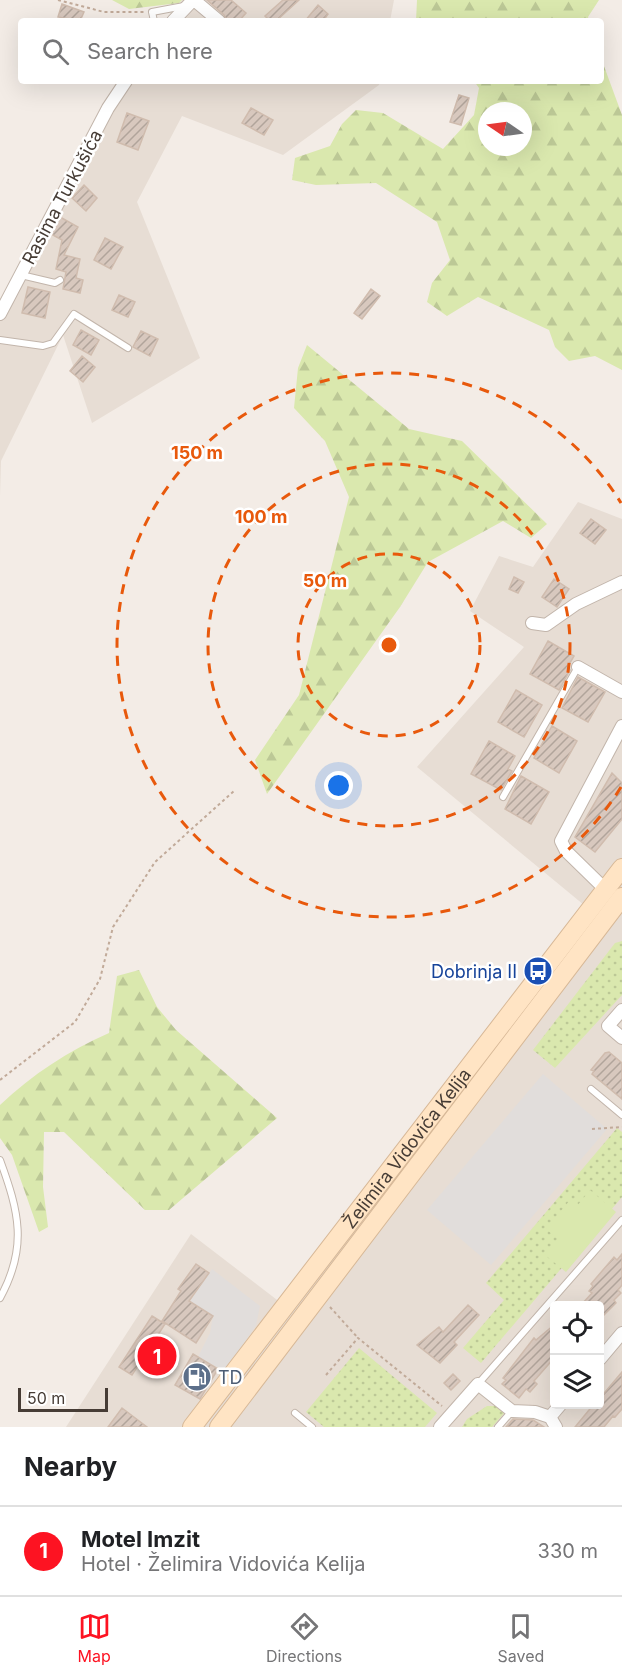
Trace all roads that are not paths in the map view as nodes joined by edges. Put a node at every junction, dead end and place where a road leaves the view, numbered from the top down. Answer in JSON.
{"nodes":[{"id":1,"x":191,"y":2,"type":"edge"},
{"id":2,"x":153,"y":18,"type":"edge"},
{"id":3,"x":176,"y":18,"type":"edge"},
{"id":4,"x":215,"y":18,"type":"edge"},
{"id":5,"x":124,"y":84,"type":"edge"},
{"id":6,"x":21,"y":275,"type":"junction"},
{"id":7,"x":60,"y":280,"type":"dead end"},
{"id":8,"x":0,"y":314,"type":"edge"},
{"id":9,"x":0,"y":340,"type":"edge"},
{"id":10,"x":128,"y":348,"type":"dead end"},
{"id":11,"x":622,"y":582,"type":"edge"},
{"id":12,"x":532,"y":623,"type":"dead end"},
{"id":13,"x":578,"y":667,"type":"joint"},
{"id":14,"x":622,"y":692,"type":"edge"},
{"id":15,"x":622,"y":726,"type":"edge"},
{"id":16,"x":503,"y":797,"type":"dead end"},
{"id":17,"x":622,"y":868,"type":"edge"},
{"id":18,"x":614,"y":894,"type":"edge"},
{"id":19,"x":622,"y":1010,"type":"edge"},
{"id":20,"x":622,"y":1038,"type":"edge"},
{"id":21,"x":591,"y":1089,"type":"dead end"},
{"id":22,"x":622,"y":1115,"type":"edge"},
{"id":23,"x":0,"y":1160,"type":"edge"},
{"id":24,"x":622,"y":1220,"type":"edge"},
{"id":25,"x":0,"y":1298,"type":"edge"},
{"id":26,"x":622,"y":1333,"type":"edge"},
{"id":27,"x":603,"y":1355,"type":"edge"},
{"id":28,"x":478,"y":1384,"type":"junction"},
{"id":29,"x":512,"y":1411,"type":"junction"},
{"id":30,"x":295,"y":1413,"type":"dead end"},
{"id":31,"x":553,"y":1422,"type":"edge"},
{"id":32,"x":192,"y":1427,"type":"edge"},
{"id":33,"x":219,"y":1427,"type":"edge"},
{"id":34,"x":312,"y":1427,"type":"edge"},
{"id":35,"x":440,"y":1427,"type":"edge"},
{"id":36,"x":498,"y":1427,"type":"edge"}],
"edges":[{"from":1,"to":2,"type":"lane"},
{"from":1,"to":3,"type":"street"},
{"from":1,"to":4,"type":"street"},
{"from":5,"to":6,"type":"street","name":"Rasima Turkušića"},
{"from":6,"to":7,"type":"lane"},
{"from":6,"to":8,"type":"street","name":"Rasima Turkušića"},
{"from":9,"to":10,"type":"lane"},
{"from":11,"to":12,"type":"street"},
{"from":13,"to":14,"type":"street"},
{"from":13,"to":16,"type":"lane"},
{"from":15,"to":18,"type":"street"},
{"from":17,"to":18,"type":"main road","name":"Želimira Vidovića Kelija"},
{"from":18,"to":32,"type":"main road","name":"Želimira Vidovića Kelija"},
{"from":18,"to":33,"type":"main road","name":"Želimira Vidovića Kelija"},
{"from":19,"to":20,"type":"street"},
{"from":21,"to":22,"type":"lane"},
{"from":23,"to":25,"type":"lane"},
{"from":24,"to":28,"type":"lane"},
{"from":26,"to":27,"type":"street"},
{"from":28,"to":29,"type":"street"},
{"from":28,"to":35,"type":"street"},
{"from":29,"to":31,"type":"street"},
{"from":29,"to":36,"type":"lane"},
{"from":30,"to":34,"type":"lane"}]}
